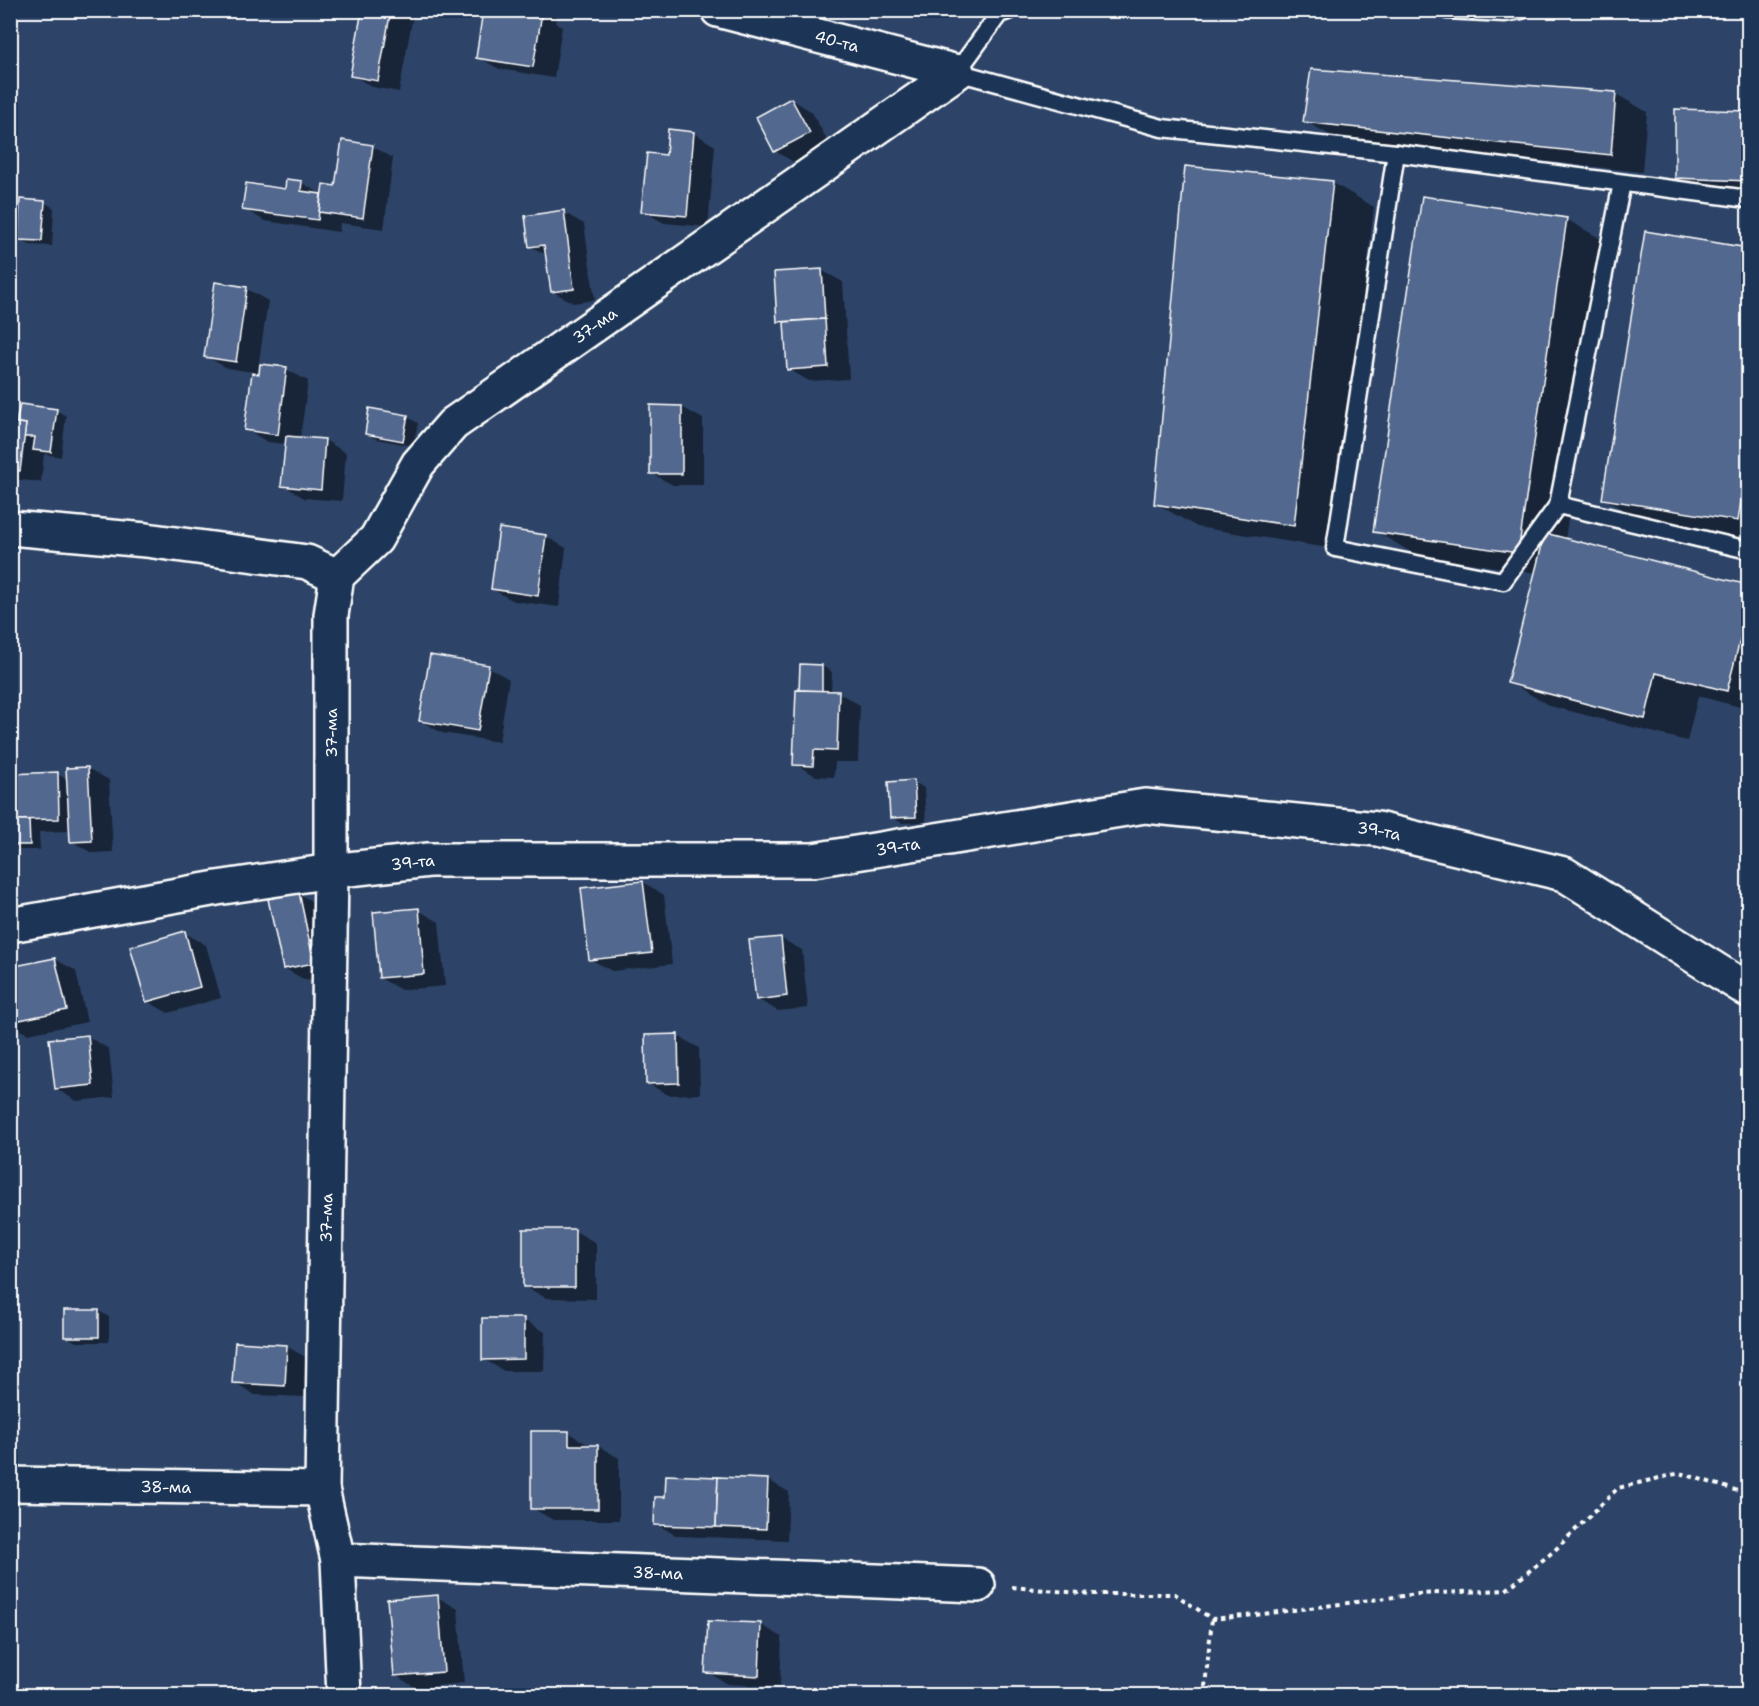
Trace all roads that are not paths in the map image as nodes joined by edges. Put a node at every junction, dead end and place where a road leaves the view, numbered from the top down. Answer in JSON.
{"nodes":[{"id":1,"x":718,"y":10,"type":"edge"},
{"id":2,"x":1011,"y":10,"type":"edge"},
{"id":3,"x":1446,"y":10,"type":"edge"},
{"id":4,"x":1522,"y":10,"type":"edge"},
{"id":5,"x":957,"y":72,"type":"junction"},
{"id":6,"x":1396,"y":153,"type":"junction"},
{"id":7,"x":1622,"y":183,"type":"junction"},
{"id":8,"x":1749,"y":199,"type":"edge"},
{"id":9,"x":1558,"y":505,"type":"junction"},
{"id":10,"x":10,"y":528,"type":"edge"},
{"id":11,"x":1749,"y":550,"type":"edge"},
{"id":12,"x":337,"y":576,"type":"junction"},
{"id":13,"x":331,"y":871,"type":"junction"},
{"id":14,"x":10,"y":925,"type":"edge"},
{"id":15,"x":1749,"y":990,"type":"edge"},
{"id":16,"x":10,"y":1484,"type":"edge"},
{"id":17,"x":322,"y":1489,"type":"junction"},
{"id":18,"x":338,"y":1560,"type":"junction"},
{"id":19,"x":978,"y":1585,"type":"road end"},
{"id":20,"x":344,"y":1695,"type":"edge"}],
"edges":[{"from":1,"to":5,"type":"street","name":"40-та"},
{"from":2,"to":5,"type":"lane"},
{"from":3,"to":4,"type":"lane"},
{"from":5,"to":6,"type":"lane"},
{"from":5,"to":12,"type":"street","name":"37-ма"},
{"from":6,"to":7,"type":"lane"},
{"from":6,"to":9,"type":"lane"},
{"from":7,"to":8,"type":"lane"},
{"from":7,"to":9,"type":"lane"},
{"from":9,"to":11,"type":"lane"},
{"from":10,"to":12,"type":"street"},
{"from":12,"to":13,"type":"street","name":"37-ма"},
{"from":13,"to":14,"type":"street","name":"39-та"},
{"from":13,"to":15,"type":"street","name":"39-та"},
{"from":13,"to":17,"type":"street","name":"37-ма"},
{"from":16,"to":17,"type":"street","name":"38-ма"},
{"from":17,"to":18,"type":"street","name":"37-ма"},
{"from":18,"to":19,"type":"street","name":"38-ма"},
{"from":18,"to":20,"type":"street","name":"37-ма"}]}
